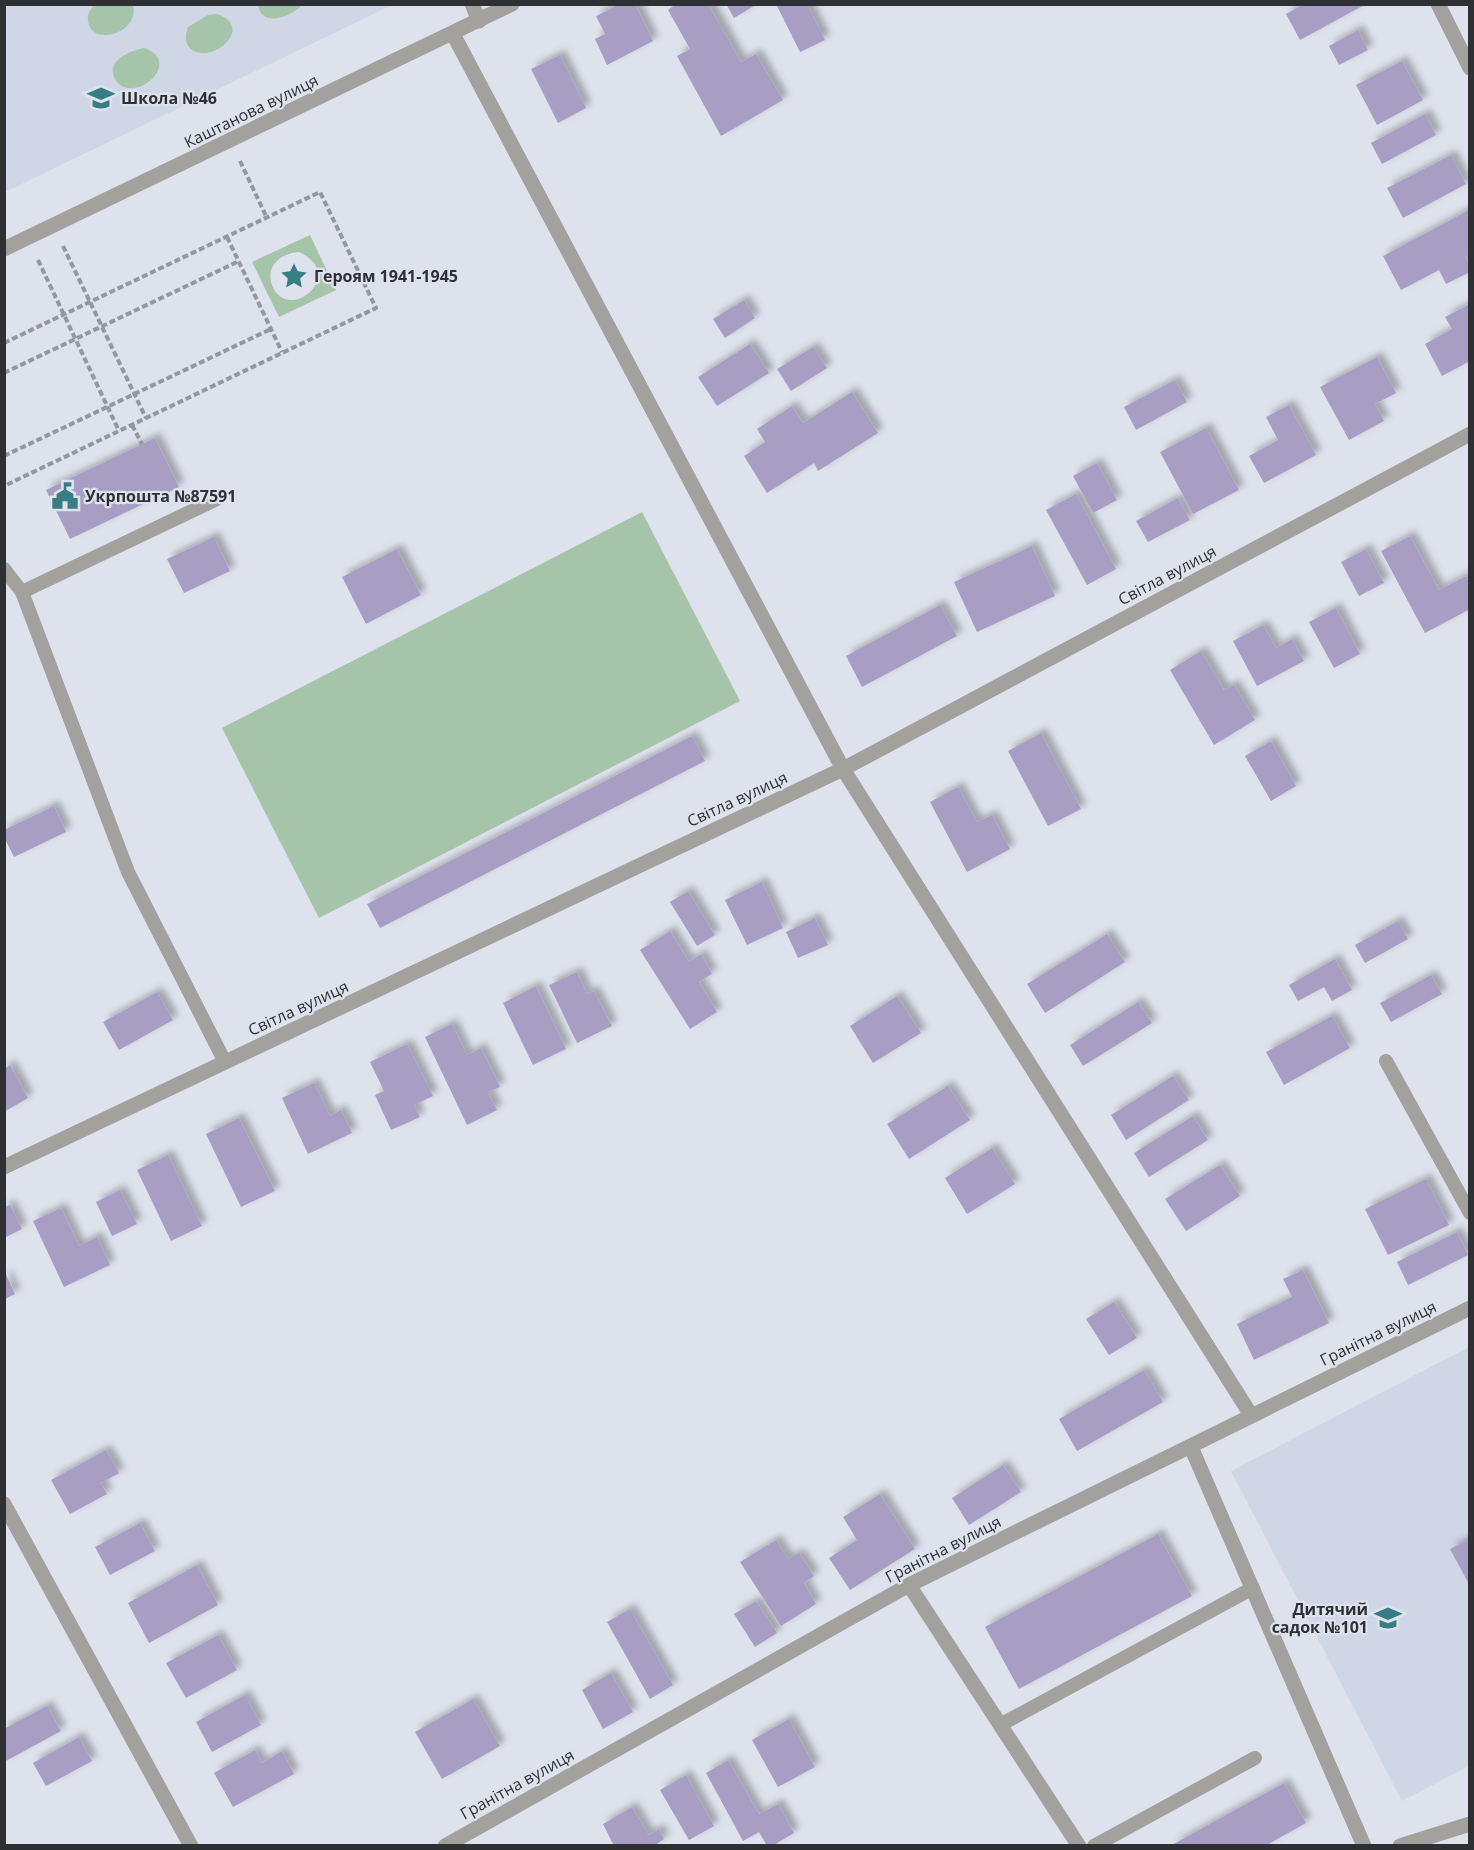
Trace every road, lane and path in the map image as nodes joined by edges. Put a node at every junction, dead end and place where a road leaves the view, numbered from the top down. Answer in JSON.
{"nodes":[{"id":1,"x":472,"y":4,"type":"edge"},
{"id":2,"x":512,"y":4,"type":"edge"},
{"id":3,"x":1438,"y":4,"type":"edge"},
{"id":4,"x":479,"y":21,"type":"junction"},
{"id":5,"x":453,"y":34,"type":"junction"},
{"id":6,"x":1470,"y":68,"type":"edge"},
{"id":7,"x":230,"y":141,"type":"junction"},
{"id":8,"x":267,"y":218,"type":"junction"},
{"id":9,"x":53,"y":225,"type":"junction"},
{"id":10,"x":227,"y":237,"type":"junction"},
{"id":11,"x":27,"y":238,"type":"junction"},
{"id":12,"x":4,"y":249,"type":"edge"},
{"id":13,"x":239,"y":261,"type":"junction"},
{"id":14,"x":90,"y":302,"type":"junction"},
{"id":15,"x":64,"y":315,"type":"junction"},
{"id":16,"x":102,"y":326,"type":"junction"},
{"id":17,"x":271,"y":329,"type":"junction"},
{"id":18,"x":75,"y":339,"type":"junction"},
{"id":19,"x":4,"y":343,"type":"edge"},
{"id":20,"x":283,"y":352,"type":"junction"},
{"id":21,"x":4,"y":373,"type":"edge"},
{"id":22,"x":134,"y":394,"type":"junction"},
{"id":23,"x":108,"y":407,"type":"junction"},
{"id":24,"x":146,"y":418,"type":"junction"},
{"id":25,"x":132,"y":424,"type":"junction"},
{"id":26,"x":119,"y":431,"type":"junction"},
{"id":27,"x":1470,"y":434,"type":"edge"},
{"id":28,"x":142,"y":444,"type":"dead end"},
{"id":29,"x":4,"y":456,"type":"edge"},
{"id":30,"x":4,"y":486,"type":"edge"},
{"id":31,"x":217,"y":499,"type":"dead end"},
{"id":32,"x":4,"y":569,"type":"edge"},
{"id":33,"x":22,"y":592,"type":"junction"},
{"id":34,"x":843,"y":769,"type":"junction"},
{"id":35,"x":1386,"y":1061,"type":"dead end"},
{"id":36,"x":225,"y":1062,"type":"junction"},
{"id":37,"x":4,"y":1167,"type":"edge"},
{"id":38,"x":1470,"y":1213,"type":"edge"},
{"id":39,"x":1470,"y":1308,"type":"edge"},
{"id":40,"x":1251,"y":1416,"type":"junction"},
{"id":41,"x":1191,"y":1447,"type":"junction"},
{"id":42,"x":4,"y":1504,"type":"edge"},
{"id":43,"x":909,"y":1585,"type":"junction"},
{"id":44,"x":1253,"y":1588,"type":"junction"},
{"id":45,"x":1000,"y":1725,"type":"junction"},
{"id":46,"x":1255,"y":1758,"type":"dead end"},
{"id":47,"x":1470,"y":1824,"type":"edge"},
{"id":48,"x":191,"y":1845,"type":"edge"},
{"id":49,"x":445,"y":1845,"type":"edge"},
{"id":50,"x":1079,"y":1845,"type":"edge"},
{"id":51,"x":1094,"y":1845,"type":"edge"},
{"id":52,"x":1364,"y":1845,"type":"edge"},
{"id":53,"x":1400,"y":1845,"type":"edge"}],
"edges":[{"from":1,"to":4,"type":"street"},
{"from":2,"to":4,"type":"street","name":"Каштанова вулиця"},
{"from":3,"to":6,"type":"street"},
{"from":4,"to":5,"type":"street","name":"Каштанова вулиця"},
{"from":5,"to":7,"type":"street","name":"Каштанова вулиця"},
{"from":5,"to":34,"type":"street"},
{"from":7,"to":8,"type":"path"},
{"from":7,"to":9,"type":"street","name":"Каштанова вулиця"},
{"from":8,"to":10,"type":"path"},
{"from":8,"to":20,"type":"path"},
{"from":9,"to":11,"type":"street","name":"Каштанова вулиця"},
{"from":9,"to":14,"type":"path"},
{"from":10,"to":13,"type":"path"},
{"from":10,"to":14,"type":"path"},
{"from":11,"to":12,"type":"street","name":"Каштанова вулиця"},
{"from":11,"to":15,"type":"path"},
{"from":13,"to":16,"type":"path"},
{"from":13,"to":17,"type":"path"},
{"from":14,"to":15,"type":"path"},
{"from":14,"to":16,"type":"path"},
{"from":15,"to":18,"type":"path"},
{"from":15,"to":19,"type":"path"},
{"from":16,"to":18,"type":"path"},
{"from":16,"to":22,"type":"path"},
{"from":17,"to":20,"type":"path"},
{"from":17,"to":22,"type":"path"},
{"from":18,"to":21,"type":"path"},
{"from":18,"to":23,"type":"path"},
{"from":20,"to":24,"type":"path"},
{"from":22,"to":23,"type":"path"},
{"from":22,"to":24,"type":"path"},
{"from":23,"to":26,"type":"path"},
{"from":23,"to":29,"type":"path"},
{"from":24,"to":25,"type":"path"},
{"from":25,"to":26,"type":"path"},
{"from":25,"to":28,"type":"path"},
{"from":26,"to":30,"type":"path"},
{"from":27,"to":34,"type":"street","name":"Світла вулиця"},
{"from":31,"to":33,"type":"lane"},
{"from":32,"to":33,"type":"lane"},
{"from":33,"to":36,"type":"lane"},
{"from":34,"to":36,"type":"street","name":"Світла вулиця"},
{"from":34,"to":40,"type":"street"},
{"from":35,"to":38,"type":"lane"},
{"from":36,"to":37,"type":"street","name":"Світла вулиця"},
{"from":39,"to":40,"type":"street","name":"Гранітна вулиця"},
{"from":40,"to":41,"type":"street","name":"Гранітна вулиця"},
{"from":41,"to":43,"type":"street","name":"Гранітна вулиця"},
{"from":41,"to":44,"type":"street"},
{"from":42,"to":48,"type":"street"},
{"from":43,"to":45,"type":"street"},
{"from":43,"to":49,"type":"street","name":"Гранітна вулиця"},
{"from":44,"to":45,"type":"lane"},
{"from":44,"to":52,"type":"street"},
{"from":45,"to":50,"type":"street"},
{"from":46,"to":51,"type":"lane"},
{"from":47,"to":53,"type":"street"}]}
